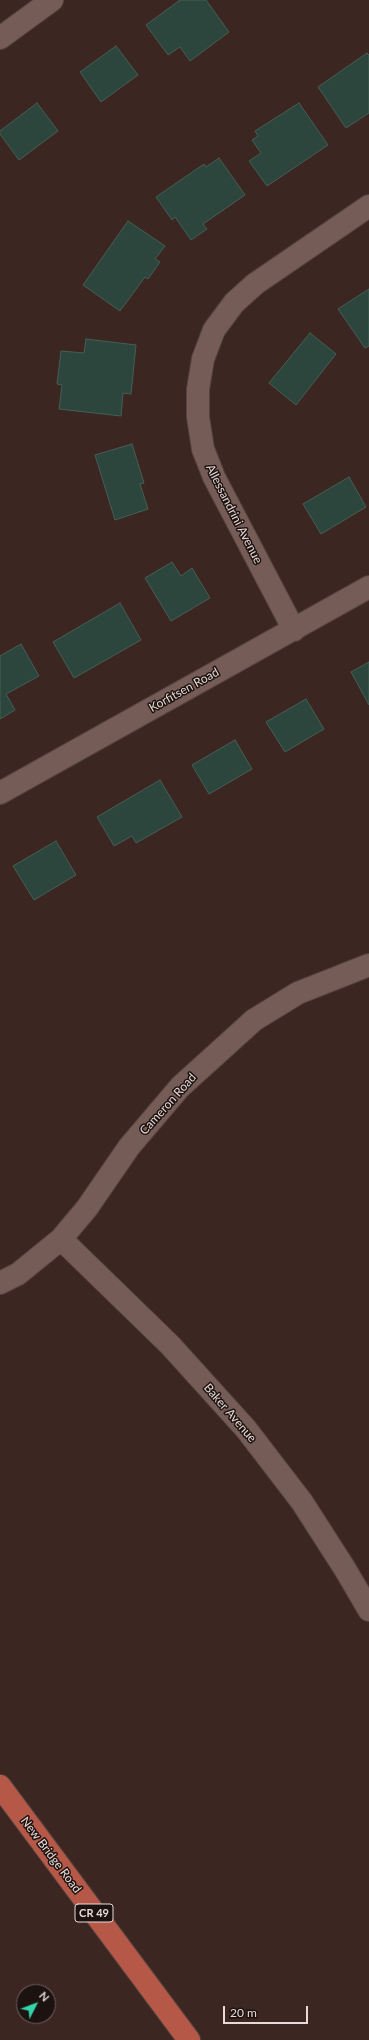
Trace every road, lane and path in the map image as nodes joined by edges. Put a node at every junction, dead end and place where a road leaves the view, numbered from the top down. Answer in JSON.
{"nodes":[{"id":1,"x":52,"y":0,"type":"edge"},
{"id":2,"x":0,"y":38,"type":"edge"},
{"id":3,"x":369,"y":206,"type":"edge"},
{"id":4,"x":369,"y":587,"type":"edge"},
{"id":5,"x":294,"y":630,"type":"junction"},
{"id":6,"x":0,"y":793,"type":"edge"},
{"id":7,"x":369,"y":965,"type":"edge"},
{"id":8,"x":61,"y":1239,"type":"junction"},
{"id":9,"x":0,"y":1283,"type":"edge"},
{"id":10,"x":369,"y":1610,"type":"edge"},
{"id":11,"x":0,"y":1786,"type":"edge"},
{"id":12,"x":189,"y":2040,"type":"edge"}],
"edges":[{"from":1,"to":2,"type":"street"},
{"from":3,"to":5,"type":"street","name":"Allessandrini Avenue"},
{"from":4,"to":5,"type":"street","name":"Korfitsen Road"},
{"from":5,"to":6,"type":"street","name":"Korfitsen Road"},
{"from":7,"to":8,"type":"street","name":"Cameron Road"},
{"from":8,"to":9,"type":"street","name":"Cameron Road"},
{"from":8,"to":10,"type":"street","name":"Baker Avenue"},
{"from":11,"to":12,"type":"main road","name":"New Bridge Road","number":"CR 49"}]}
